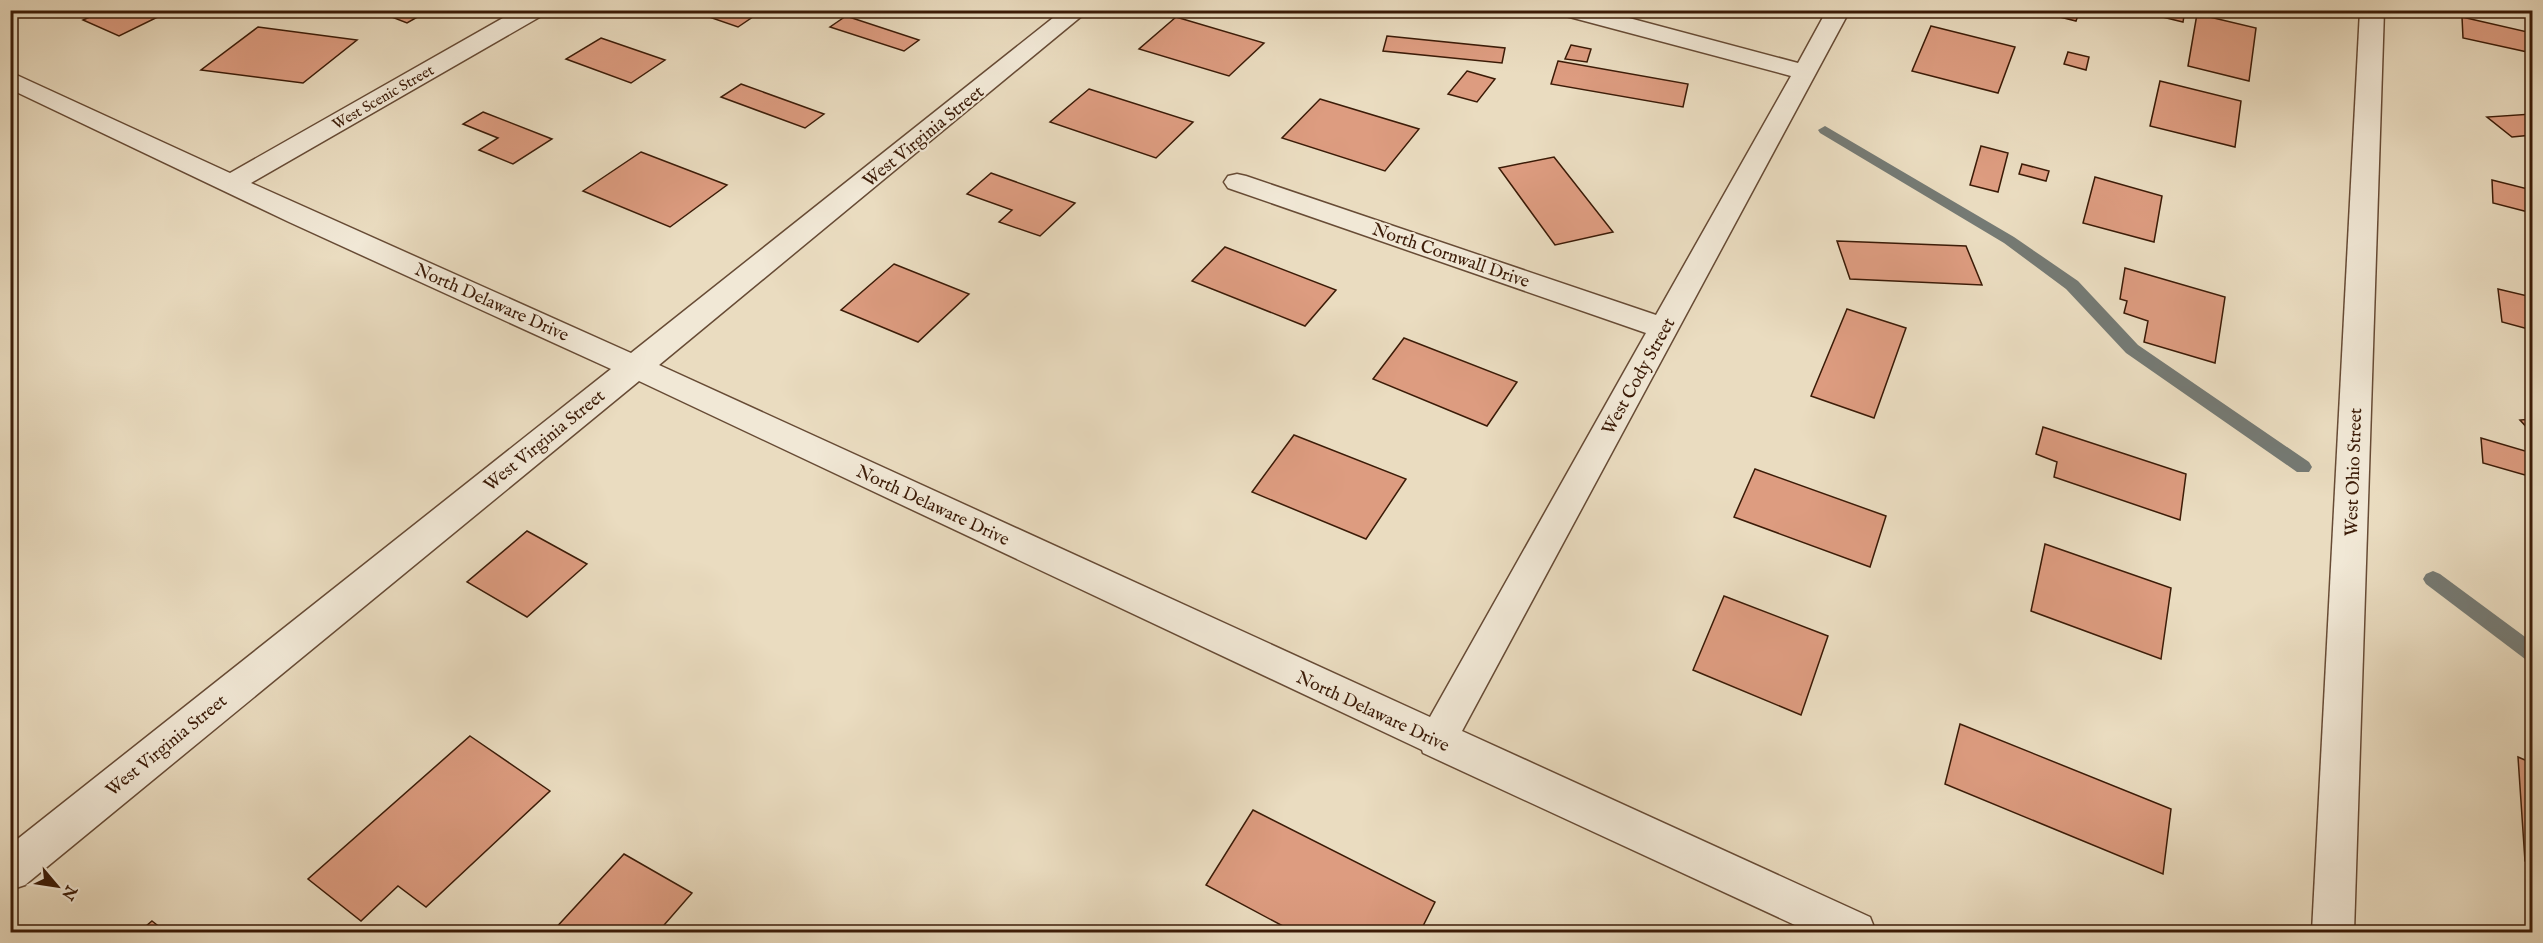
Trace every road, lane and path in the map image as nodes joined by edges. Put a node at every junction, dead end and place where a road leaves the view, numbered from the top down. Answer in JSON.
{"nodes":[{"id":1,"x":536,"y":10,"type":"edge"},
{"id":2,"x":1078,"y":10,"type":"edge"},
{"id":3,"x":1570,"y":10,"type":"edge"},
{"id":4,"x":1839,"y":10,"type":"edge"},
{"id":5,"x":2372,"y":10,"type":"edge"},
{"id":6,"x":1805,"y":72,"type":"junction"},
{"id":7,"x":10,"y":79,"type":"edge"},
{"id":8,"x":1237,"y":182,"type":"dead end"},
{"id":9,"x":231,"y":183,"type":"junction"},
{"id":10,"x":1664,"y":328,"type":"junction"},
{"id":11,"x":636,"y":367,"type":"junction"},
{"id":12,"x":1437,"y":741,"type":"junction"},
{"id":13,"x":10,"y":871,"type":"edge"},
{"id":14,"x":1855,"y":933,"type":"edge"},
{"id":15,"x":2333,"y":933,"type":"edge"}],
"edges":[{"from":1,"to":9,"type":"street","name":"West Scenic Street"},
{"from":2,"to":11,"type":"street","name":"West Virginia Street"},
{"from":3,"to":6,"type":"street"},
{"from":4,"to":6,"type":"street","name":"West Cody Street"},
{"from":5,"to":15,"type":"street","name":"West Ohio Street"},
{"from":6,"to":10,"type":"street","name":"West Cody Street"},
{"from":7,"to":9,"type":"street","name":"North Delaware Drive"},
{"from":8,"to":10,"type":"street","name":"North Cornwall Drive"},
{"from":9,"to":11,"type":"street","name":"North Delaware Drive"},
{"from":10,"to":12,"type":"street","name":"West Cody Street"},
{"from":11,"to":12,"type":"street","name":"North Delaware Drive"},
{"from":11,"to":13,"type":"street","name":"West Virginia Street"},
{"from":12,"to":14,"type":"street","name":"North Delaware Drive"}]}
